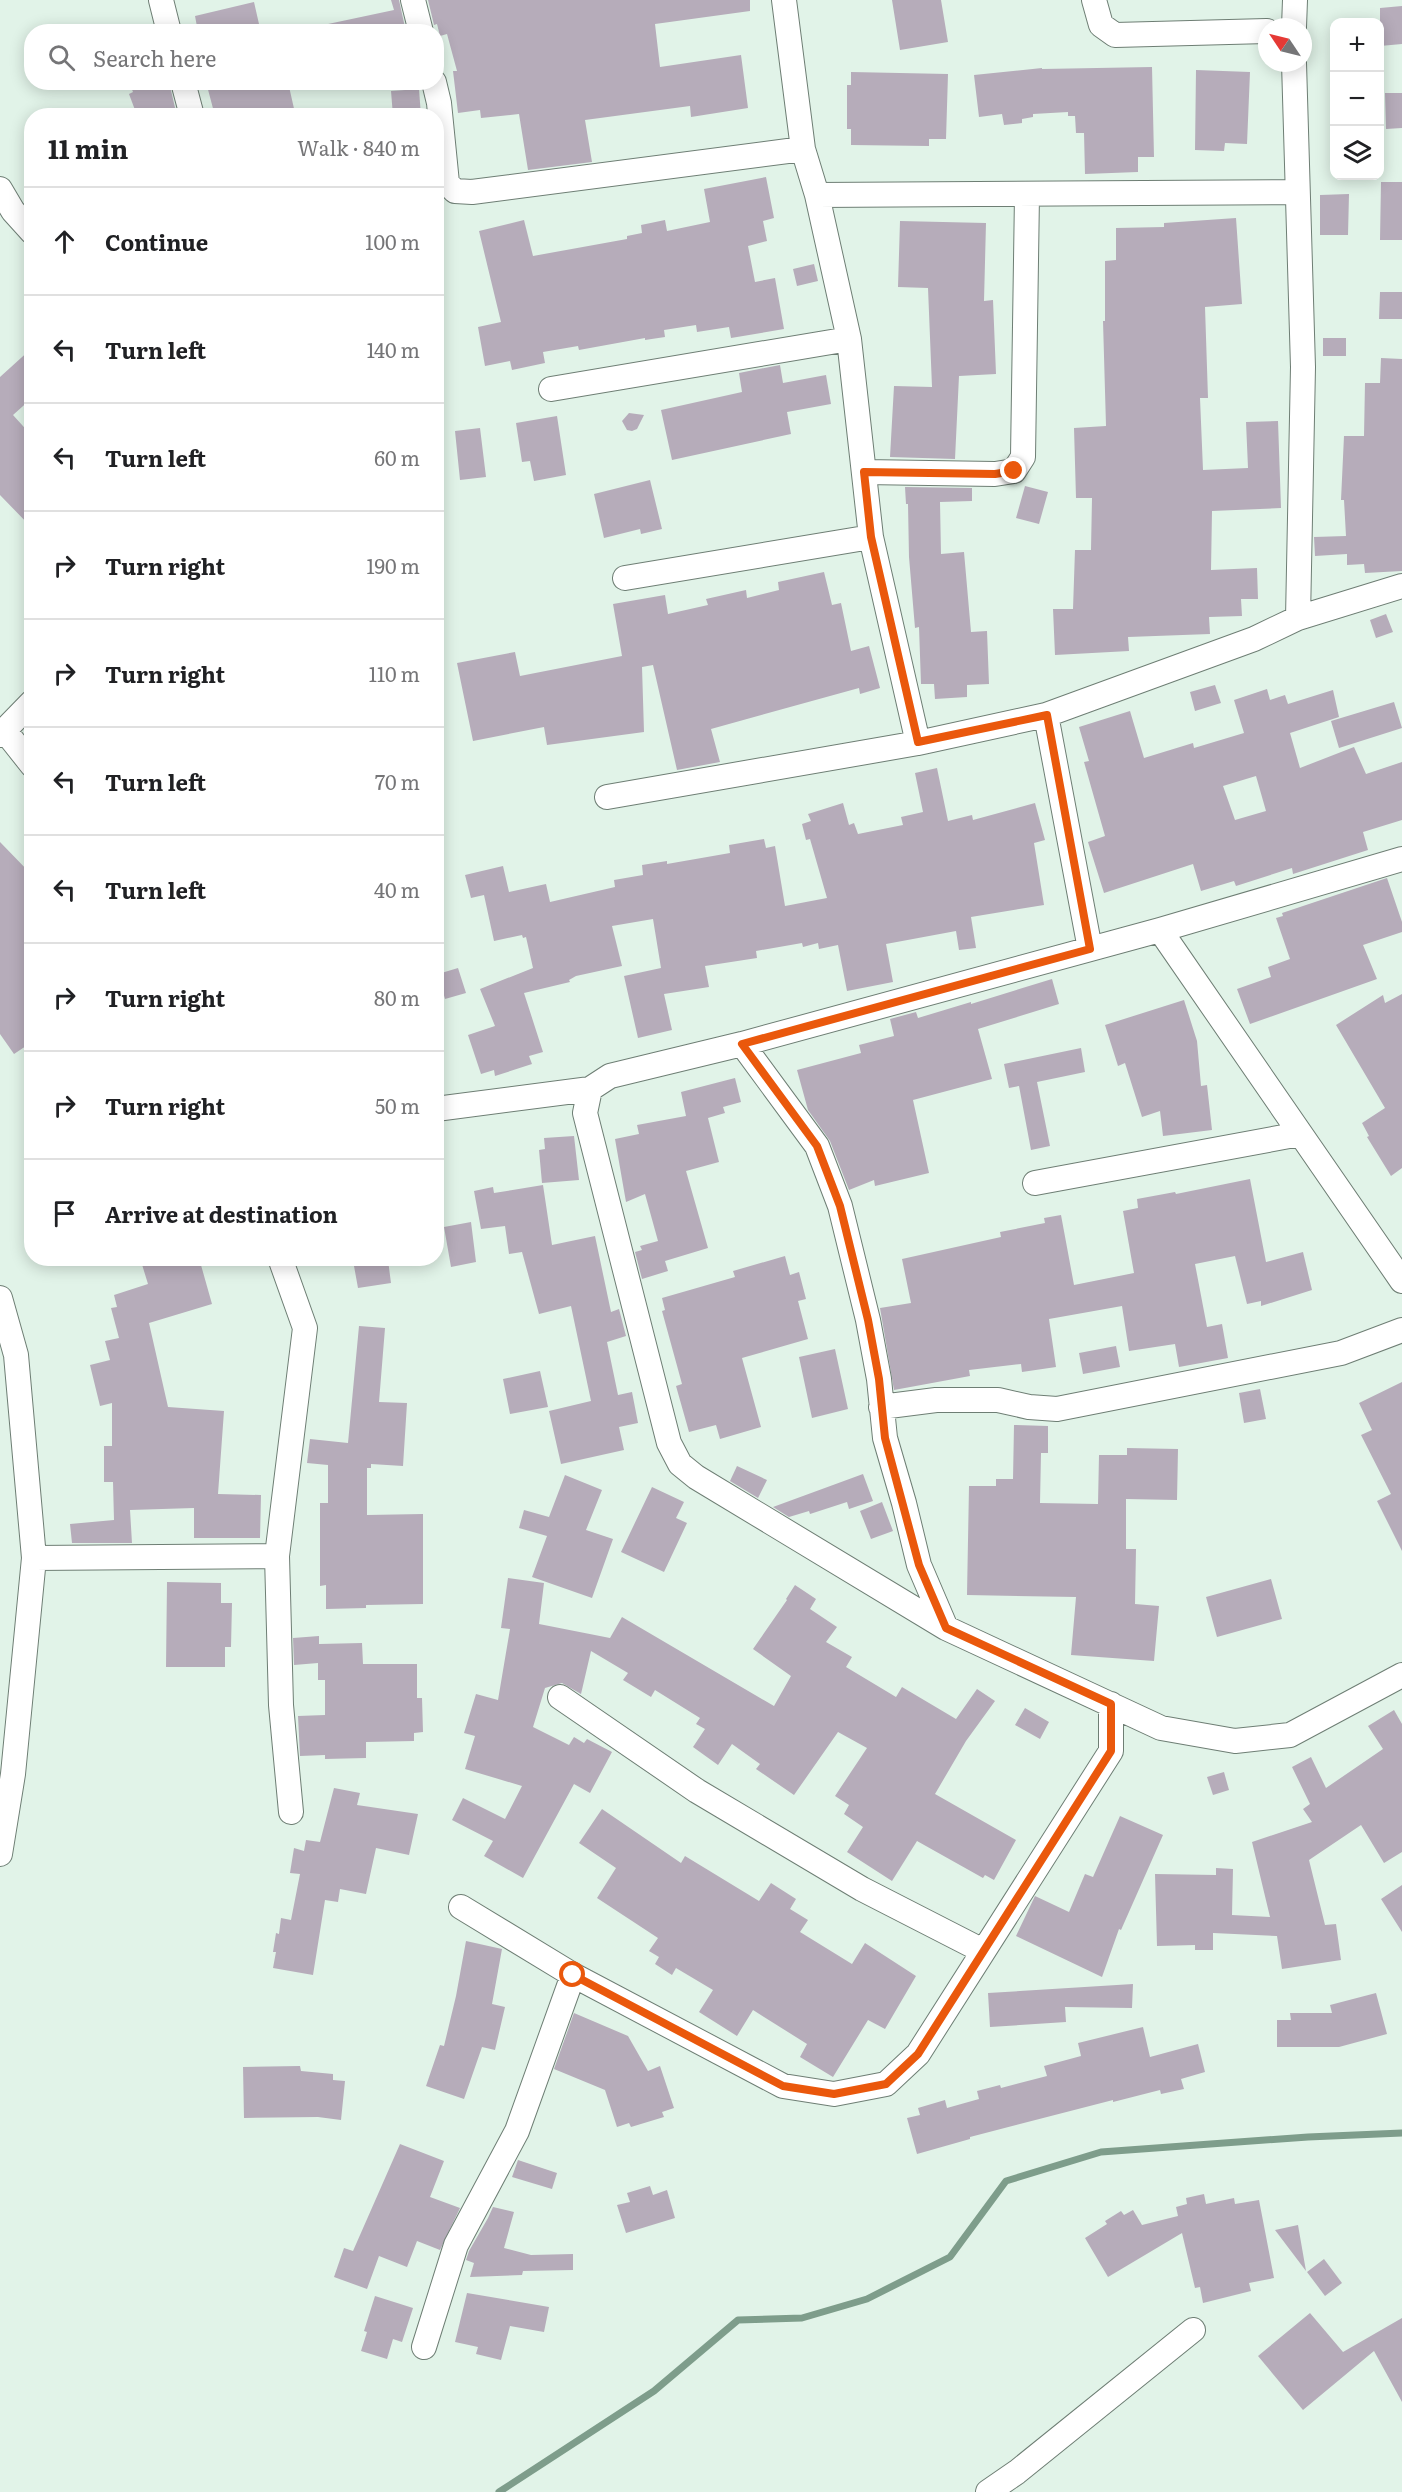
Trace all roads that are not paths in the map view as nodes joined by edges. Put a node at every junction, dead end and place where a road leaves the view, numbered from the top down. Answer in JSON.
{"nodes":[{"id":1,"x":161,"y":0,"type":"edge"},
{"id":2,"x":413,"y":0,"type":"edge"},
{"id":3,"x":784,"y":0,"type":"edge"},
{"id":4,"x":1094,"y":0,"type":"edge"},
{"id":5,"x":1295,"y":0,"type":"edge"},
{"id":6,"x":1294,"y":18,"type":"edge"},
{"id":7,"x":168,"y":24,"type":"edge"},
{"id":8,"x":419,"y":24,"type":"edge"},
{"id":9,"x":1258,"y":31,"type":"edge"},
{"id":10,"x":1294,"y":72,"type":"edge"},
{"id":11,"x":185,"y":90,"type":"edge"},
{"id":12,"x":436,"y":90,"type":"edge"},
{"id":13,"x":190,"y":108,"type":"edge"},
{"id":14,"x":440,"y":108,"type":"edge"},
{"id":15,"x":444,"y":149,"type":"edge"},
{"id":16,"x":803,"y":149,"type":"junction"},
{"id":17,"x":0,"y":189,"type":"edge"},
{"id":18,"x":1296,"y":192,"type":"junction"},
{"id":19,"x":817,"y":195,"type":"junction"},
{"id":20,"x":1028,"y":195,"type":"junction"},
{"id":21,"x":6,"y":217,"type":"edge"},
{"id":22,"x":24,"y":227,"type":"edge"},
{"id":23,"x":849,"y":339,"type":"junction"},
{"id":24,"x":551,"y":389,"type":"dead end"},
{"id":25,"x":864,"y":472,"type":"junction"},
{"id":26,"x":871,"y":537,"type":"junction"},
{"id":27,"x":625,"y":578,"type":"dead end"},
{"id":28,"x":1402,"y":586,"type":"edge"},
{"id":29,"x":1298,"y":618,"type":"junction"},
{"id":30,"x":24,"y":710,"type":"edge"},
{"id":31,"x":1047,"y":715,"type":"junction"},
{"id":32,"x":2,"y":733,"type":"edge"},
{"id":33,"x":918,"y":742,"type":"junction"},
{"id":34,"x":24,"y":756,"type":"edge"},
{"id":35,"x":607,"y":797,"type":"dead end"},
{"id":36,"x":1402,"y":859,"type":"edge"},
{"id":37,"x":1160,"y":930,"type":"junction"},
{"id":38,"x":1090,"y":949,"type":"junction"},
{"id":39,"x":742,"y":1044,"type":"junction"},
{"id":40,"x":590,"y":1089,"type":"junction"},
{"id":41,"x":444,"y":1108,"type":"edge"},
{"id":42,"x":1300,"y":1134,"type":"junction"},
{"id":43,"x":1035,"y":1183,"type":"dead end"},
{"id":44,"x":283,"y":1266,"type":"edge"},
{"id":45,"x":1402,"y":1281,"type":"edge"},
{"id":46,"x":0,"y":1298,"type":"edge"},
{"id":47,"x":1402,"y":1330,"type":"edge"},
{"id":48,"x":881,"y":1407,"type":"junction"},
{"id":49,"x":277,"y":1556,"type":"junction"},
{"id":50,"x":34,"y":1558,"type":"junction"},
{"id":51,"x":946,"y":1628,"type":"junction"},
{"id":52,"x":1402,"y":1675,"type":"edge"},
{"id":53,"x":560,"y":1697,"type":"dead end"},
{"id":54,"x":1111,"y":1704,"type":"junction"},
{"id":55,"x":7,"y":1775,"type":"edge"},
{"id":56,"x":291,"y":1812,"type":"dead end"},
{"id":57,"x":0,"y":1854,"type":"edge"},
{"id":58,"x":461,"y":1907,"type":"dead end"},
{"id":59,"x":983,"y":1951,"type":"junction"},
{"id":60,"x":573,"y":1975,"type":"junction"},
{"id":61,"x":1193,"y":2330,"type":"dead end"},
{"id":62,"x":424,"y":2347,"type":"dead end"},
{"id":63,"x":988,"y":2492,"type":"edge"}],
"edges":[{"from":1,"to":7,"type":"street"},
{"from":2,"to":8,"type":"street"},
{"from":3,"to":16,"type":"street"},
{"from":4,"to":9,"type":"street"},
{"from":5,"to":6,"type":"street"},
{"from":10,"to":18,"type":"street"},
{"from":11,"to":13,"type":"street"},
{"from":12,"to":14,"type":"street"},
{"from":15,"to":16,"type":"street"},
{"from":16,"to":19,"type":"street"},
{"from":17,"to":21,"type":"street"},
{"from":18,"to":20,"type":"street"},
{"from":18,"to":29,"type":"street"},
{"from":19,"to":20,"type":"street"},
{"from":19,"to":23,"type":"street"},
{"from":20,"to":25,"type":"street"},
{"from":21,"to":22,"type":"street"},
{"from":23,"to":24,"type":"street"},
{"from":23,"to":25,"type":"street"},
{"from":25,"to":26,"type":"street"},
{"from":26,"to":27,"type":"street"},
{"from":26,"to":33,"type":"street"},
{"from":28,"to":29,"type":"street"},
{"from":29,"to":31,"type":"street"},
{"from":30,"to":32,"type":"street"},
{"from":31,"to":33,"type":"street"},
{"from":31,"to":38,"type":"street"},
{"from":32,"to":34,"type":"street"},
{"from":33,"to":35,"type":"street"},
{"from":36,"to":37,"type":"street"},
{"from":37,"to":38,"type":"street"},
{"from":37,"to":42,"type":"street"},
{"from":38,"to":39,"type":"street"},
{"from":39,"to":40,"type":"street"},
{"from":39,"to":48,"type":"street"},
{"from":40,"to":41,"type":"street"},
{"from":40,"to":51,"type":"street"},
{"from":42,"to":43,"type":"street"},
{"from":42,"to":45,"type":"street"},
{"from":44,"to":49,"type":"street"},
{"from":46,"to":50,"type":"street"},
{"from":47,"to":48,"type":"street"},
{"from":48,"to":51,"type":"street"},
{"from":49,"to":50,"type":"street"},
{"from":49,"to":56,"type":"street"},
{"from":50,"to":55,"type":"street"},
{"from":51,"to":54,"type":"street"},
{"from":52,"to":54,"type":"street"},
{"from":53,"to":59,"type":"street"},
{"from":54,"to":59,"type":"street"},
{"from":55,"to":57,"type":"street"},
{"from":58,"to":60,"type":"street"},
{"from":59,"to":60,"type":"street"},
{"from":60,"to":62,"type":"street"},
{"from":61,"to":63,"type":"street"}]}
